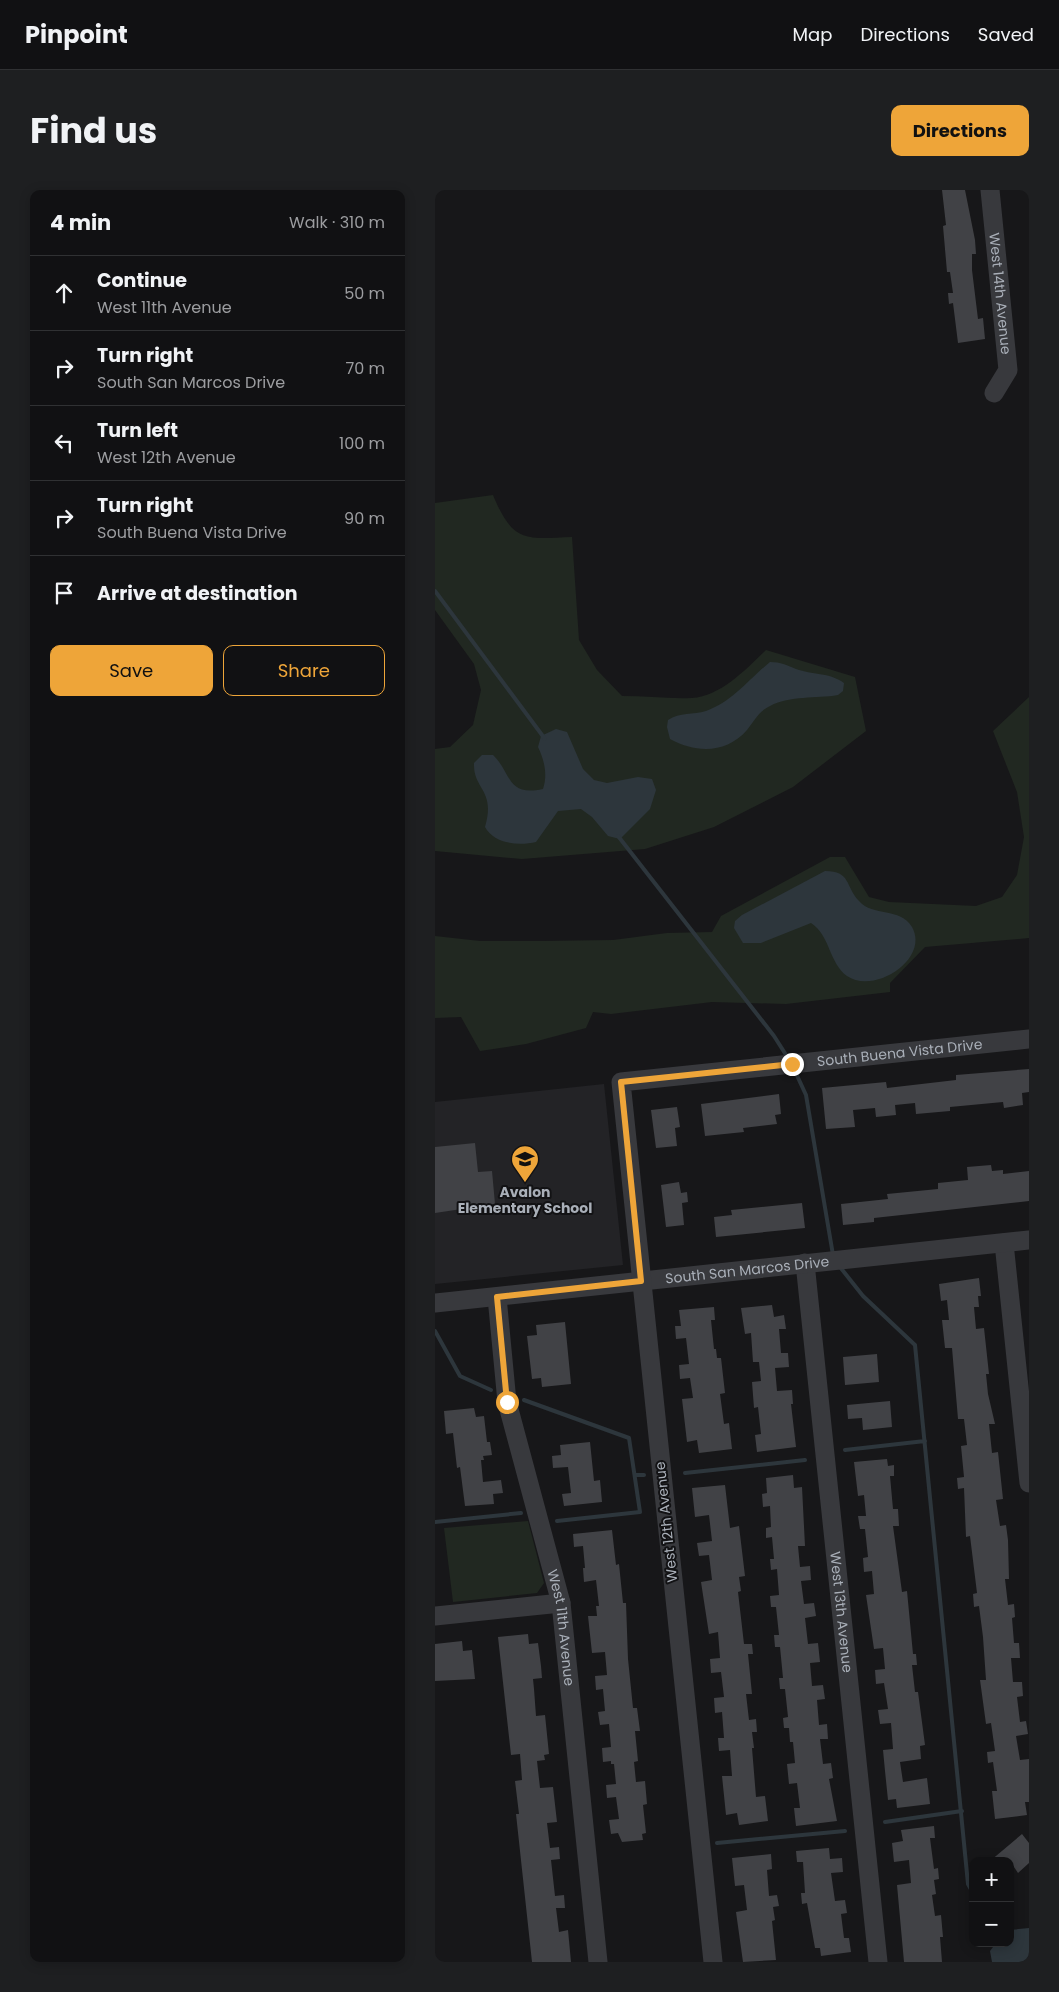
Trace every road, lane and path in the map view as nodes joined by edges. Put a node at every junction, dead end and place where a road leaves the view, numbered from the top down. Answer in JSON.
{"nodes":[{"id":1,"x":990,"y":190,"type":"edge"},
{"id":2,"x":994,"y":393,"type":"dead end"},
{"id":3,"x":1029,"y":1040,"type":"edge"},
{"id":4,"x":621,"y":1082,"type":"joint"},
{"id":5,"x":1029,"y":1240,"type":"edge"},
{"id":6,"x":1004,"y":1243,"type":"junction"},
{"id":7,"x":805,"y":1263,"type":"junction"},
{"id":8,"x":641,"y":1281,"type":"junction"},
{"id":9,"x":497,"y":1297,"type":"junction"},
{"id":10,"x":435,"y":1303,"type":"edge"},
{"id":11,"x":1029,"y":1483,"type":"edge"},
{"id":12,"x":561,"y":1603,"type":"junction"},
{"id":13,"x":435,"y":1616,"type":"edge"},
{"id":14,"x":598,"y":1962,"type":"edge"},
{"id":15,"x":713,"y":1962,"type":"edge"},
{"id":16,"x":878,"y":1962,"type":"edge"}],
"edges":[{"from":1,"to":2,"type":"street","name":"West 14th Avenue"},
{"from":3,"to":4,"type":"street","name":"South Buena Vista Drive"},
{"from":4,"to":8,"type":"street","name":"West 12th Avenue"},
{"from":5,"to":6,"type":"street","name":"South San Marcos Drive"},
{"from":6,"to":7,"type":"street","name":"South San Marcos Drive"},
{"from":6,"to":11,"type":"street"},
{"from":7,"to":8,"type":"street","name":"South San Marcos Drive"},
{"from":7,"to":16,"type":"street","name":"West 13th Avenue"},
{"from":8,"to":9,"type":"street","name":"South San Marcos Drive"},
{"from":8,"to":15,"type":"street","name":"West 12th Avenue"},
{"from":9,"to":10,"type":"street","name":"South San Marcos Drive"},
{"from":9,"to":12,"type":"street","name":"West 11th Avenue"},
{"from":12,"to":13,"type":"street"},
{"from":12,"to":14,"type":"street","name":"West 11th Avenue"}]}
